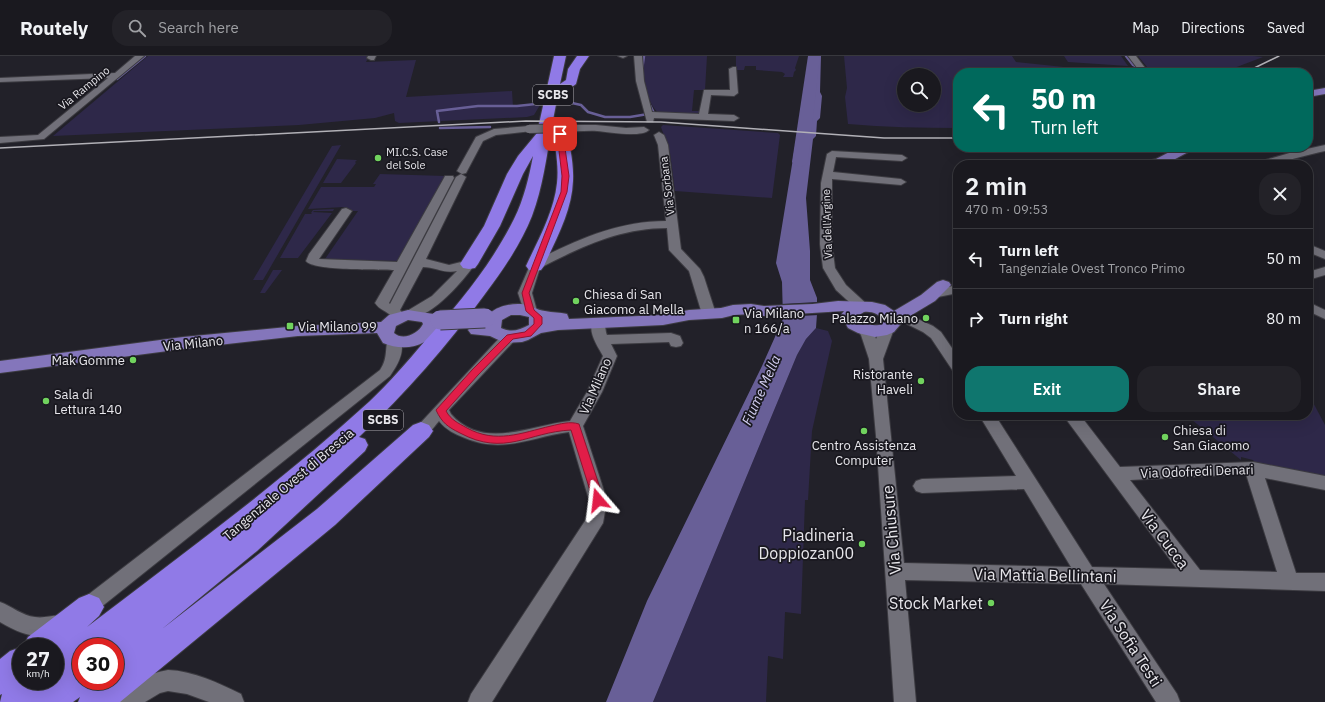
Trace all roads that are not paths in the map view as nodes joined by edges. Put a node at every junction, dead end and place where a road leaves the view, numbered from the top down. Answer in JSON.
{"nodes":[{"id":1,"x":140,"y":56,"type":"edge"},
{"id":2,"x":560,"y":56,"type":"edge"},
{"id":3,"x":569,"y":56,"type":"edge"},
{"id":4,"x":583,"y":56,"type":"edge"},
{"id":5,"x":638,"y":56,"type":"edge"},
{"id":6,"x":1132,"y":56,"type":"edge"},
{"id":7,"x":548,"y":60,"type":"dead end"},
{"id":8,"x":1141,"y":68,"type":"edge"},
{"id":9,"x":733,"y":69,"type":"dead end"},
{"id":10,"x":117,"y":75,"type":"junction"},
{"id":11,"x":2,"y":81,"type":"edge"},
{"id":12,"x":559,"y":89,"type":"junction"},
{"id":13,"x":1325,"y":91,"type":"edge"},
{"id":14,"x":1313,"y":93,"type":"edge"},
{"id":15,"x":703,"y":117,"type":"junction"},
{"id":16,"x":734,"y":118,"type":"dead end"},
{"id":17,"x":549,"y":129,"type":"junction"},
{"id":18,"x":0,"y":140,"type":"edge"},
{"id":19,"x":1323,"y":149,"type":"edge"},
{"id":20,"x":1178,"y":152,"type":"edge"},
{"id":21,"x":1311,"y":152,"type":"edge"},
{"id":22,"x":1313,"y":152,"type":"edge"},
{"id":23,"x":902,"y":158,"type":"dead end"},
{"id":24,"x":1163,"y":160,"type":"edge"},
{"id":25,"x":1279,"y":160,"type":"edge"},
{"id":26,"x":457,"y":175,"type":"junction"},
{"id":27,"x":827,"y":175,"type":"junction"},
{"id":28,"x":901,"y":182,"type":"dead end"},
{"id":29,"x":670,"y":209,"type":"junction"},
{"id":30,"x":346,"y":211,"type":"dead end"},
{"id":31,"x":672,"y":224,"type":"junction"},
{"id":32,"x":642,"y":226,"type":"junction"},
{"id":33,"x":1313,"y":250,"type":"edge"},
{"id":34,"x":1325,"y":255,"type":"edge"},
{"id":35,"x":418,"y":263,"type":"junction"},
{"id":36,"x":402,"y":264,"type":"junction"},
{"id":37,"x":469,"y":264,"type":"junction"},
{"id":38,"x":437,"y":266,"type":"junction"},
{"id":39,"x":535,"y":266,"type":"junction"},
{"id":40,"x":1325,"y":270,"type":"edge"},
{"id":41,"x":1313,"y":274,"type":"edge"},
{"id":42,"x":953,"y":282,"type":"edge"},
{"id":43,"x":450,"y":288,"type":"junction"},
{"id":44,"x":945,"y":289,"type":"edge"},
{"id":45,"x":1313,"y":309,"type":"edge"},
{"id":46,"x":716,"y":314,"type":"junction"},
{"id":47,"x":862,"y":314,"type":"junction"},
{"id":48,"x":689,"y":315,"type":"junction"},
{"id":49,"x":1325,"y":315,"type":"edge"},
{"id":50,"x":534,"y":318,"type":"junction"},
{"id":51,"x":397,"y":322,"type":"junction"},
{"id":52,"x":893,"y":322,"type":"junction"},
{"id":53,"x":432,"y":326,"type":"junction"},
{"id":54,"x":492,"y":327,"type":"junction"},
{"id":55,"x":603,"y":339,"type":"junction"},
{"id":56,"x":676,"y":343,"type":"dead end"},
{"id":57,"x":876,"y":359,"type":"junction"},
{"id":58,"x":953,"y":360,"type":"edge"},
{"id":59,"x":0,"y":368,"type":"edge"},
{"id":60,"x":446,"y":417,"type":"junction"},
{"id":61,"x":990,"y":420,"type":"edge"},
{"id":62,"x":1075,"y":420,"type":"edge"},
{"id":63,"x":575,"y":426,"type":"junction"},
{"id":64,"x":421,"y":431,"type":"joint"},
{"id":65,"x":1253,"y":468,"type":"junction"},
{"id":66,"x":1116,"y":474,"type":"junction"},
{"id":67,"x":1029,"y":482,"type":"junction"},
{"id":68,"x":1325,"y":483,"type":"edge"},
{"id":69,"x":922,"y":486,"type":"dead end"},
{"id":70,"x":895,"y":572,"type":"junction"},
{"id":71,"x":1087,"y":576,"type":"junction"},
{"id":72,"x":1195,"y":578,"type":"junction"},
{"id":73,"x":1289,"y":580,"type":"junction"},
{"id":74,"x":1325,"y":582,"type":"edge"},
{"id":75,"x":89,"y":607,"type":"junction"},
{"id":76,"x":0,"y":611,"type":"edge"},
{"id":77,"x":51,"y":638,"type":"edge"},
{"id":78,"x":96,"y":638,"type":"edge"},
{"id":79,"x":124,"y":641,"type":"edge"},
{"id":80,"x":72,"y":657,"type":"edge"},
{"id":81,"x":64,"y":663,"type":"edge"},
{"id":82,"x":12,"y":669,"type":"edge"},
{"id":83,"x":0,"y":679,"type":"edge"},
{"id":84,"x":72,"y":682,"type":"edge"},
{"id":85,"x":30,"y":690,"type":"edge"},
{"id":86,"x":15,"y":702,"type":"edge"},
{"id":87,"x":48,"y":702,"type":"edge"},
{"id":88,"x":94,"y":702,"type":"edge"},
{"id":89,"x":126,"y":702,"type":"edge"},
{"id":90,"x":233,"y":702,"type":"edge"},
{"id":91,"x":479,"y":702,"type":"edge"},
{"id":92,"x":905,"y":702,"type":"edge"},
{"id":93,"x":1169,"y":702,"type":"edge"}],
"edges":[{"from":1,"to":10,"type":"street","name":"Via Rampino"},
{"from":2,"to":12,"type":"highway","name":"Tangenziale Ovest di Brescia","number":"SCBS"},
{"from":3,"to":12,"type":"highway","name":"Tangenziale Ovest di Brescia","number":"SCBS"},
{"from":4,"to":12,"type":"highway"},
{"from":5,"to":15,"type":"street"},
{"from":6,"to":8,"type":"street"},
{"from":7,"to":12,"type":"highway"},
{"from":9,"to":15,"type":"street"},
{"from":10,"to":11,"type":"street"},
{"from":10,"to":18,"type":"street","name":"Via Rampino"},
{"from":12,"to":17,"type":"highway","name":"Tangenziale Ovest di Brescia","number":"SCBS"},
{"from":12,"to":17,"type":"highway","name":"Tangenziale Ovest di Brescia","number":"SCBS"},
{"from":13,"to":14,"type":"main road"},
{"from":15,"to":16,"type":"street"},
{"from":17,"to":26,"type":"street"},
{"from":17,"to":29,"type":"street","name":"Via Sorbana"},
{"from":17,"to":37,"type":"highway"},
{"from":17,"to":39,"type":"highway"},
{"from":17,"to":78,"type":"highway","name":"Tangenziale Ovest di Brescia","number":"SCBS"},
{"from":17,"to":79,"type":"highway","name":"Tangenziale Ovest di Brescia","number":"SCBS"},
{"from":19,"to":22,"type":"street"},
{"from":20,"to":24,"type":"main road"},
{"from":21,"to":25,"type":"street"},
{"from":23,"to":27,"type":"street","name":"Via dell'Argine"},
{"from":26,"to":35,"type":"street"},
{"from":26,"to":36,"type":"street"},
{"from":27,"to":28,"type":"street","name":"Via dell'Argine"},
{"from":27,"to":47,"type":"street","name":"Via dell'Argine"},
{"from":29,"to":31,"type":"street","name":"Via Sorbana"},
{"from":29,"to":32,"type":"street"},
{"from":30,"to":36,"type":"street"},
{"from":31,"to":32,"type":"street","name":"Via Sorbana"},
{"from":31,"to":46,"type":"street","name":"Via Sorbana"},
{"from":32,"to":39,"type":"street","name":"Via Sorbana"},
{"from":33,"to":34,"type":"street"},
{"from":35,"to":36,"type":"street"},
{"from":35,"to":38,"type":"street"},
{"from":35,"to":51,"type":"street"},
{"from":36,"to":51,"type":"street"},
{"from":37,"to":38,"type":"street"},
{"from":37,"to":43,"type":"street"},
{"from":38,"to":43,"type":"street"},
{"from":39,"to":50,"type":"street"},
{"from":40,"to":41,"type":"street"},
{"from":42,"to":44,"type":"main road"},
{"from":43,"to":51,"type":"street"},
{"from":44,"to":47,"type":"main road"},
{"from":44,"to":52,"type":"main road"},
{"from":45,"to":49,"type":"street"},
{"from":46,"to":47,"type":"main road","name":"Via Milano"},
{"from":46,"to":48,"type":"main road","name":"Via Milano"},
{"from":47,"to":52,"type":"main road"},
{"from":47,"to":52,"type":"main road"},
{"from":47,"to":57,"type":"street","name":"Via Chiusure"},
{"from":48,"to":50,"type":"main road","name":"Via Milano"},
{"from":48,"to":55,"type":"main road","name":"Via Milano"},
{"from":50,"to":54,"type":"main road","name":"Via Milano"},
{"from":50,"to":54,"type":"main road","name":"Via Milano"},
{"from":50,"to":55,"type":"main road","name":"Via Milano"},
{"from":51,"to":53,"type":"main road","name":"Via Milano"},
{"from":51,"to":53,"type":"main road","name":"Via Milano"},
{"from":51,"to":59,"type":"main road","name":"Via Milano"},
{"from":51,"to":75,"type":"street"},
{"from":52,"to":57,"type":"street","name":"Via Chiusure"},
{"from":52,"to":58,"type":"street"},
{"from":53,"to":54,"type":"main road","name":"Via Milano"},
{"from":54,"to":60,"type":"street"},
{"from":55,"to":56,"type":"street"},
{"from":55,"to":63,"type":"street","name":"Via Milano"},
{"from":57,"to":70,"type":"street","name":"Via Chiusure"},
{"from":60,"to":63,"type":"street"},
{"from":60,"to":64,"type":"street"},
{"from":61,"to":67,"type":"street","name":"Via Sofia Testi"},
{"from":62,"to":66,"type":"street","name":"Via Cucca"},
{"from":63,"to":91,"type":"street"},
{"from":64,"to":88,"type":"highway"},
{"from":65,"to":66,"type":"street","name":"Via Odofredi Denari"},
{"from":65,"to":68,"type":"street","name":"Via Odofredi Denari"},
{"from":65,"to":73,"type":"street"},
{"from":66,"to":72,"type":"street","name":"Via Cucca"},
{"from":67,"to":69,"type":"street"},
{"from":67,"to":71,"type":"street","name":"Via Sofia Testi"},
{"from":70,"to":71,"type":"street","name":"Via Mattia Bellintani"},
{"from":70,"to":92,"type":"street","name":"Via Chiusure"},
{"from":71,"to":72,"type":"street","name":"Via Mattia Bellintani"},
{"from":71,"to":93,"type":"street","name":"Via Sofia Testi"},
{"from":72,"to":73,"type":"street","name":"Via Cucca"},
{"from":73,"to":74,"type":"street","name":"Via Cucca"},
{"from":75,"to":76,"type":"street"},
{"from":75,"to":77,"type":"highway"},
{"from":80,"to":81,"type":"highway"},
{"from":82,"to":83,"type":"highway"},
{"from":84,"to":87,"type":"highway"},
{"from":85,"to":86,"type":"highway"},
{"from":89,"to":90,"type":"street"}]}
